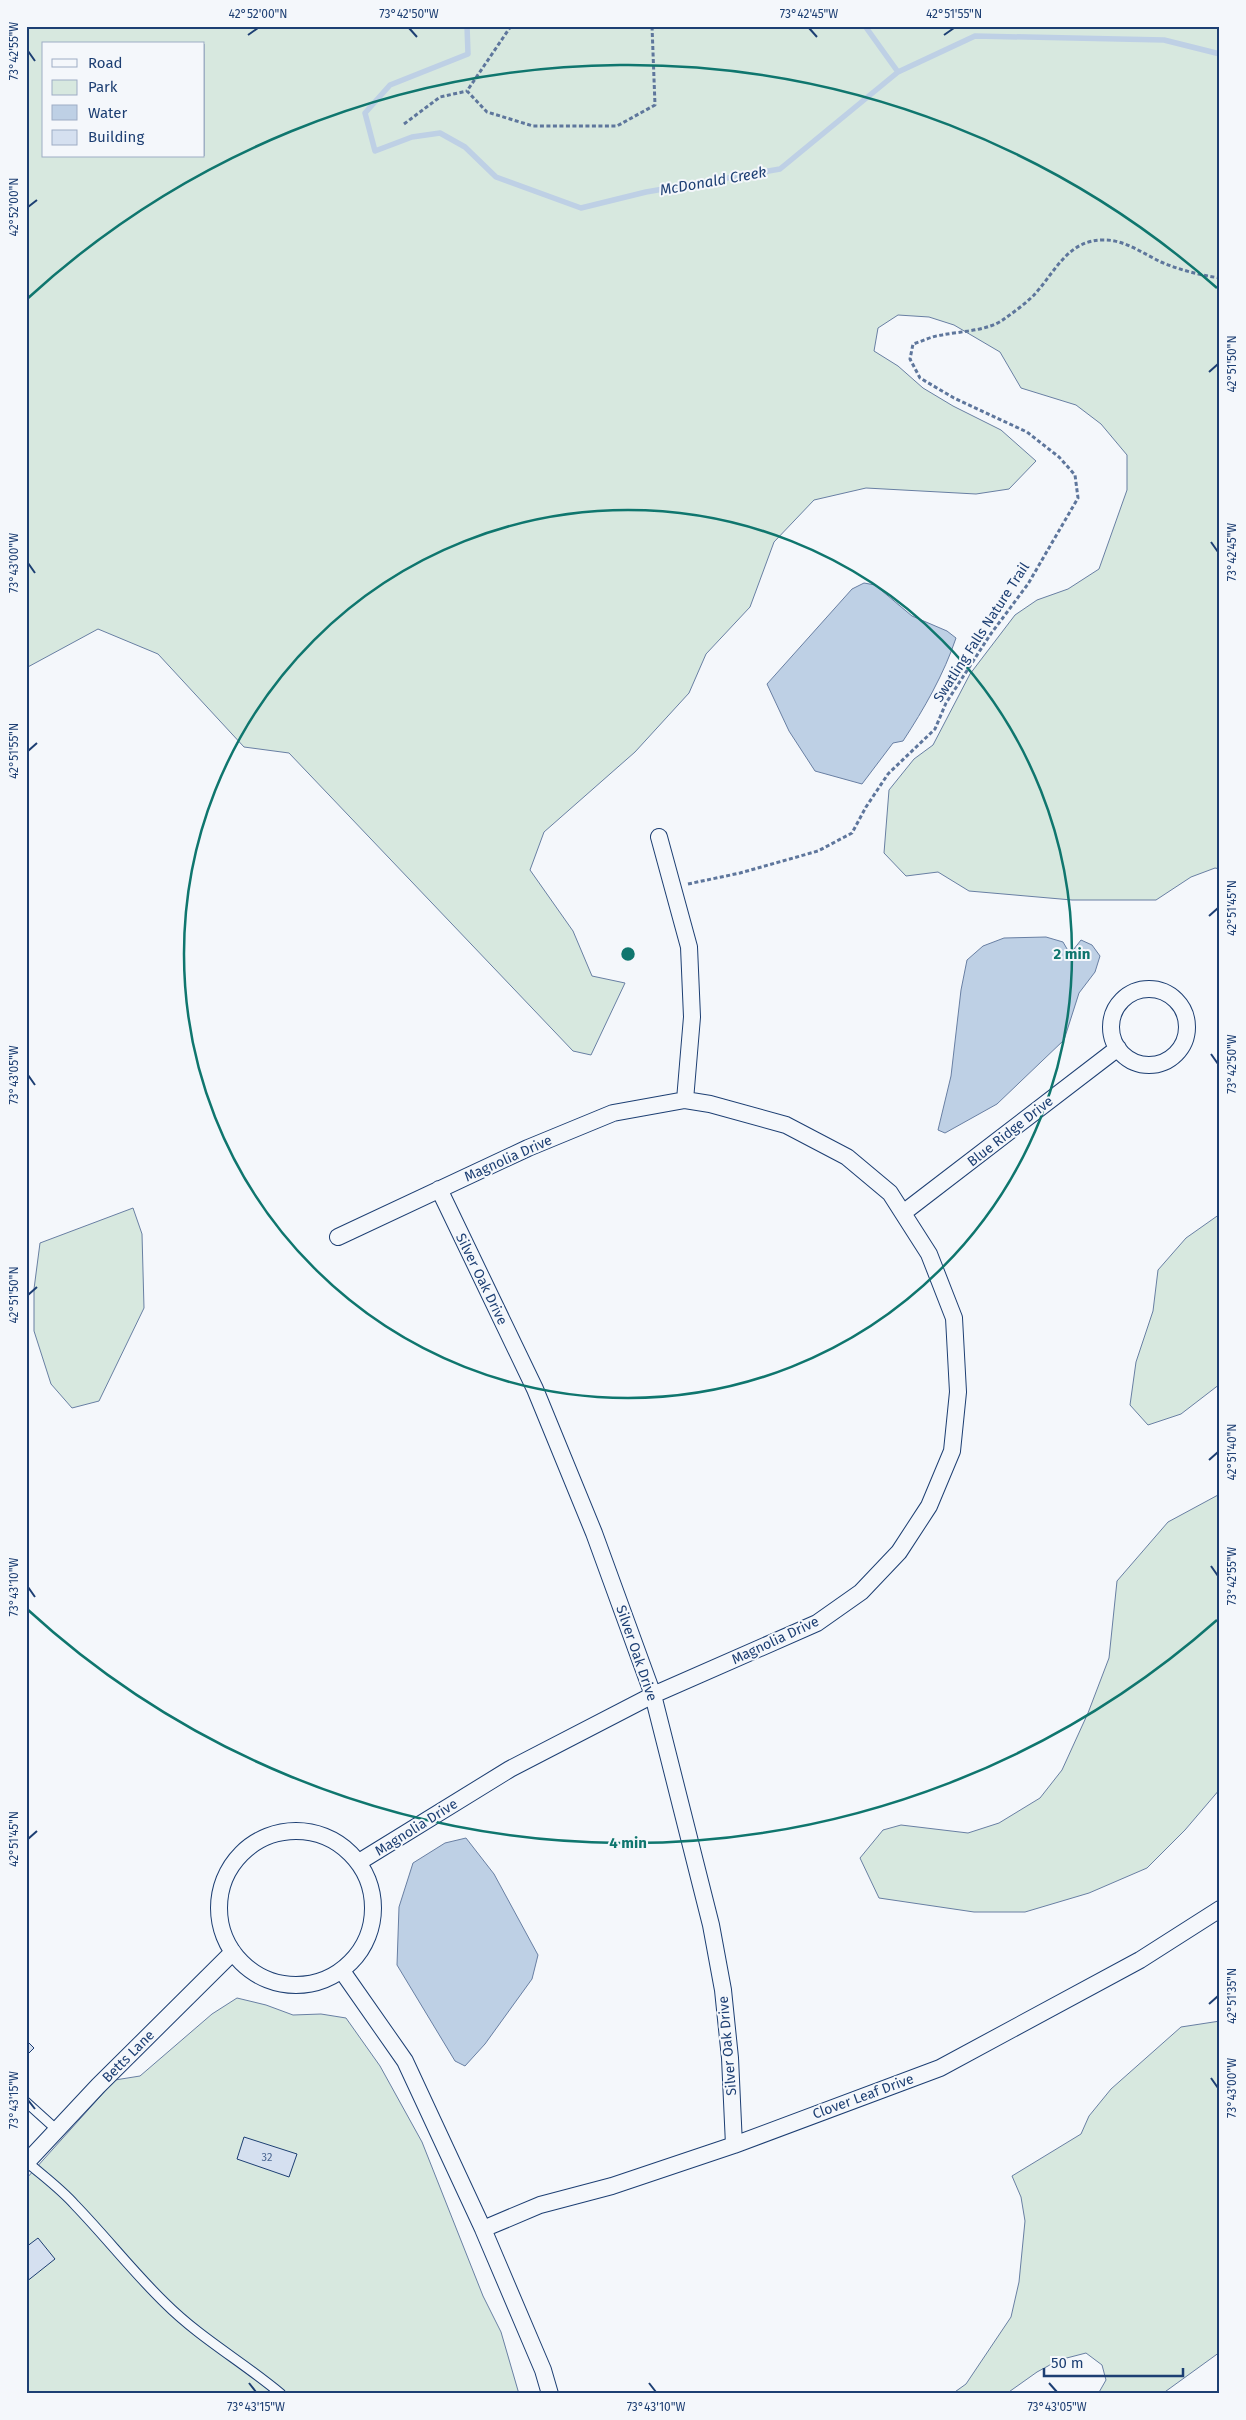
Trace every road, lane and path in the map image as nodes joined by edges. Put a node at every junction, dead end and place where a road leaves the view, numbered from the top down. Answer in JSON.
{"nodes":[{"id":1,"x":511,"y":26,"type":"edge"},
{"id":2,"x":652,"y":26,"type":"edge"},
{"id":3,"x":468,"y":91,"type":"junction"},
{"id":4,"x":404,"y":124,"type":"dead end"},
{"id":5,"x":1220,"y":278,"type":"edge"},
{"id":6,"x":659,"y":837,"type":"dead end"},
{"id":7,"x":673,"y":887,"type":"junction"},
{"id":8,"x":1118,"y":1048,"type":"junction"},
{"id":9,"x":686,"y":1100,"type":"junction"},
{"id":10,"x":439,"y":1189,"type":"junction"},
{"id":11,"x":903,"y":1213,"type":"junction"},
{"id":12,"x":338,"y":1237,"type":"dead end"},
{"id":13,"x":653,"y":1695,"type":"junction"},
{"id":14,"x":358,"y":1862,"type":"junction"},
{"id":15,"x":1220,"y":1910,"type":"edge"},
{"id":16,"x":233,"y":1952,"type":"junction"},
{"id":17,"x":342,"y":1971,"type":"junction"},
{"id":18,"x":26,"y":2102,"type":"edge"},
{"id":19,"x":57,"y":2130,"type":"junction"},
{"id":20,"x":734,"y":2145,"type":"junction"},
{"id":21,"x":27,"y":2162,"type":"edge"},
{"id":22,"x":483,"y":2228,"type":"junction"},
{"id":23,"x":281,"y":2394,"type":"edge"},
{"id":24,"x":550,"y":2394,"type":"edge"}],
"edges":[{"from":1,"to":3,"type":"path"},
{"from":2,"to":3,"type":"path"},
{"from":3,"to":4,"type":"path"},
{"from":5,"to":7,"type":"path","name":"Swatling Falls Nature Trail"},
{"from":6,"to":7,"type":"street"},
{"from":7,"to":9,"type":"street"},
{"from":8,"to":8,"type":"street"},
{"from":8,"to":11,"type":"street","name":"Blue Ridge Drive"},
{"from":9,"to":10,"type":"street","name":"Magnolia Drive"},
{"from":9,"to":11,"type":"street","name":"Magnolia Drive"},
{"from":10,"to":12,"type":"street","name":"Magnolia Drive"},
{"from":10,"to":13,"type":"street","name":"Silver Oak Drive"},
{"from":11,"to":13,"type":"street","name":"Magnolia Drive"},
{"from":13,"to":14,"type":"street","name":"Magnolia Drive"},
{"from":13,"to":20,"type":"street","name":"Silver Oak Drive"},
{"from":14,"to":16,"type":"street"},
{"from":14,"to":17,"type":"street"},
{"from":15,"to":20,"type":"street","name":"Clover Leaf Drive"},
{"from":16,"to":17,"type":"street"},
{"from":16,"to":19,"type":"street","name":"Betts Lane"},
{"from":17,"to":22,"type":"street"},
{"from":18,"to":19,"type":"lane"},
{"from":19,"to":21,"type":"street","name":"Betts Lane"},
{"from":20,"to":22,"type":"street","name":"Clover Leaf Drive"},
{"from":21,"to":23,"type":"lane"},
{"from":22,"to":24,"type":"street"}]}
